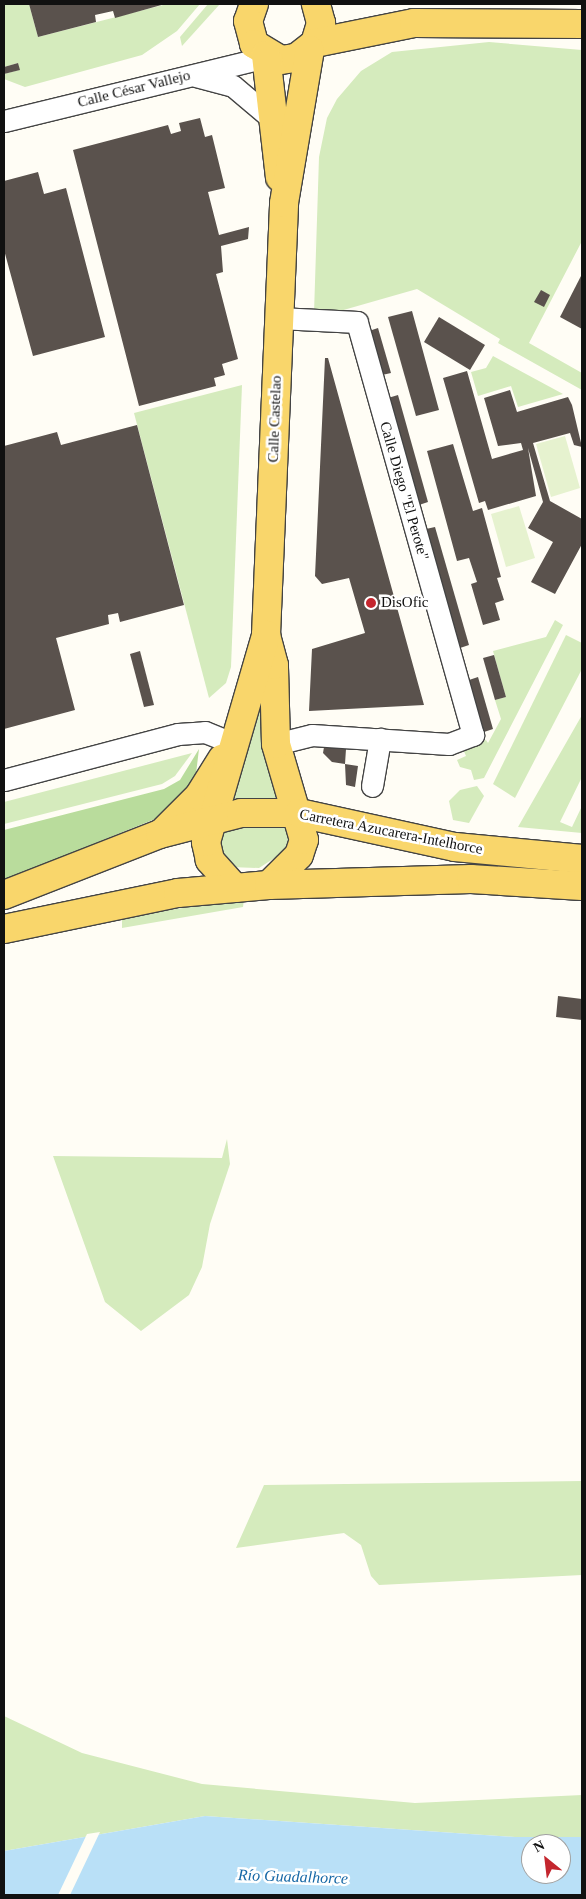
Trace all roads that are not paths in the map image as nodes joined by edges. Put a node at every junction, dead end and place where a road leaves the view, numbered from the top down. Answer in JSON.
{"nodes":[{"id":1,"x":316,"y":4,"type":"edge"},
{"id":2,"x":252,"y":5,"type":"edge"},
{"id":3,"x":582,"y":24,"type":"edge"},
{"id":4,"x":313,"y":46,"type":"junction"},
{"id":5,"x":264,"y":54,"type":"junction"},
{"id":6,"x":191,"y":75,"type":"junction"},
{"id":7,"x":271,"y":118,"type":"junction"},
{"id":8,"x":4,"y":122,"type":"edge"},
{"id":9,"x":284,"y":204,"type":"junction"},
{"id":10,"x":279,"y":318,"type":"junction"},
{"id":11,"x":266,"y":635,"type":"junction"},
{"id":12,"x":380,"y":739,"type":"junction"},
{"id":13,"x":232,"y":743,"type":"junction"},
{"id":14,"x":276,"y":744,"type":"junction"},
{"id":15,"x":286,"y":774,"type":"junction"},
{"id":16,"x":4,"y":780,"type":"edge"},
{"id":17,"x":372,"y":786,"type":"dead end"},
{"id":18,"x":299,"y":813,"type":"junction"},
{"id":19,"x":215,"y":818,"type":"junction"},
{"id":20,"x":342,"y":820,"type":"junction"},
{"id":21,"x":160,"y":834,"type":"junction"},
{"id":22,"x":582,"y":859,"type":"edge"},
{"id":23,"x":269,"y":885,"type":"junction"},
{"id":24,"x":582,"y":886,"type":"edge"},
{"id":25,"x":235,"y":888,"type":"junction"},
{"id":26,"x":4,"y":895,"type":"edge"},
{"id":27,"x":4,"y":929,"type":"edge"}],
"edges":[{"from":1,"to":4,"type":"main road","name":"Calle Castelao"},
{"from":2,"to":5,"type":"main road"},
{"from":3,"to":4,"type":"main road"},
{"from":4,"to":5,"type":"main road"},
{"from":4,"to":9,"type":"main road","name":"Calle Castelao"},
{"from":5,"to":6,"type":"street","name":"Calle César Vallejo"},
{"from":5,"to":7,"type":"main road","name":"Calle Castelao"},
{"from":6,"to":7,"type":"street"},
{"from":6,"to":8,"type":"street","name":"Calle César Vallejo"},
{"from":7,"to":9,"type":"main road","name":"Calle Castelao"},
{"from":9,"to":10,"type":"main road","name":"Calle Castelao"},
{"from":10,"to":11,"type":"main road","name":"Calle Castelao"},
{"from":10,"to":12,"type":"street","name":"Calle Diego \"El Perote\""},
{"from":11,"to":13,"type":"main road","name":"Calle Castelao"},
{"from":11,"to":14,"type":"main road","name":"Calle Castelao"},
{"from":12,"to":14,"type":"street"},
{"from":12,"to":17,"type":"street"},
{"from":13,"to":16,"type":"street"},
{"from":13,"to":19,"type":"main road","name":"Calle Castelao"},
{"from":13,"to":21,"type":"main road"},
{"from":14,"to":15,"type":"main road","name":"Calle Castelao"},
{"from":15,"to":18,"type":"main road","name":"Calle Castelao"},
{"from":15,"to":20,"type":"main road"},
{"from":18,"to":19,"type":"main road","name":"Carretera Azucarera-Intelhorce"},
{"from":18,"to":20,"type":"main road","name":"Carretera Azucarera-Intelhorce"},
{"from":18,"to":23,"type":"main road"},
{"from":19,"to":21,"type":"main road","name":"Carretera Azucarera-Intelhorce"},
{"from":19,"to":25,"type":"main road"},
{"from":20,"to":22,"type":"main road","name":"Carretera Azucarera-Intelhorce"},
{"from":21,"to":26,"type":"main road","name":"Carretera Azucarera-Intelhorce"},
{"from":23,"to":24,"type":"main road","name":"Carretera Azucarera-Intelhorce"},
{"from":23,"to":25,"type":"main road","name":"Carretera Azucarera-Intelhorce"},
{"from":25,"to":27,"type":"main road","name":"Carretera Azucarera-Intelhorce"}]}
